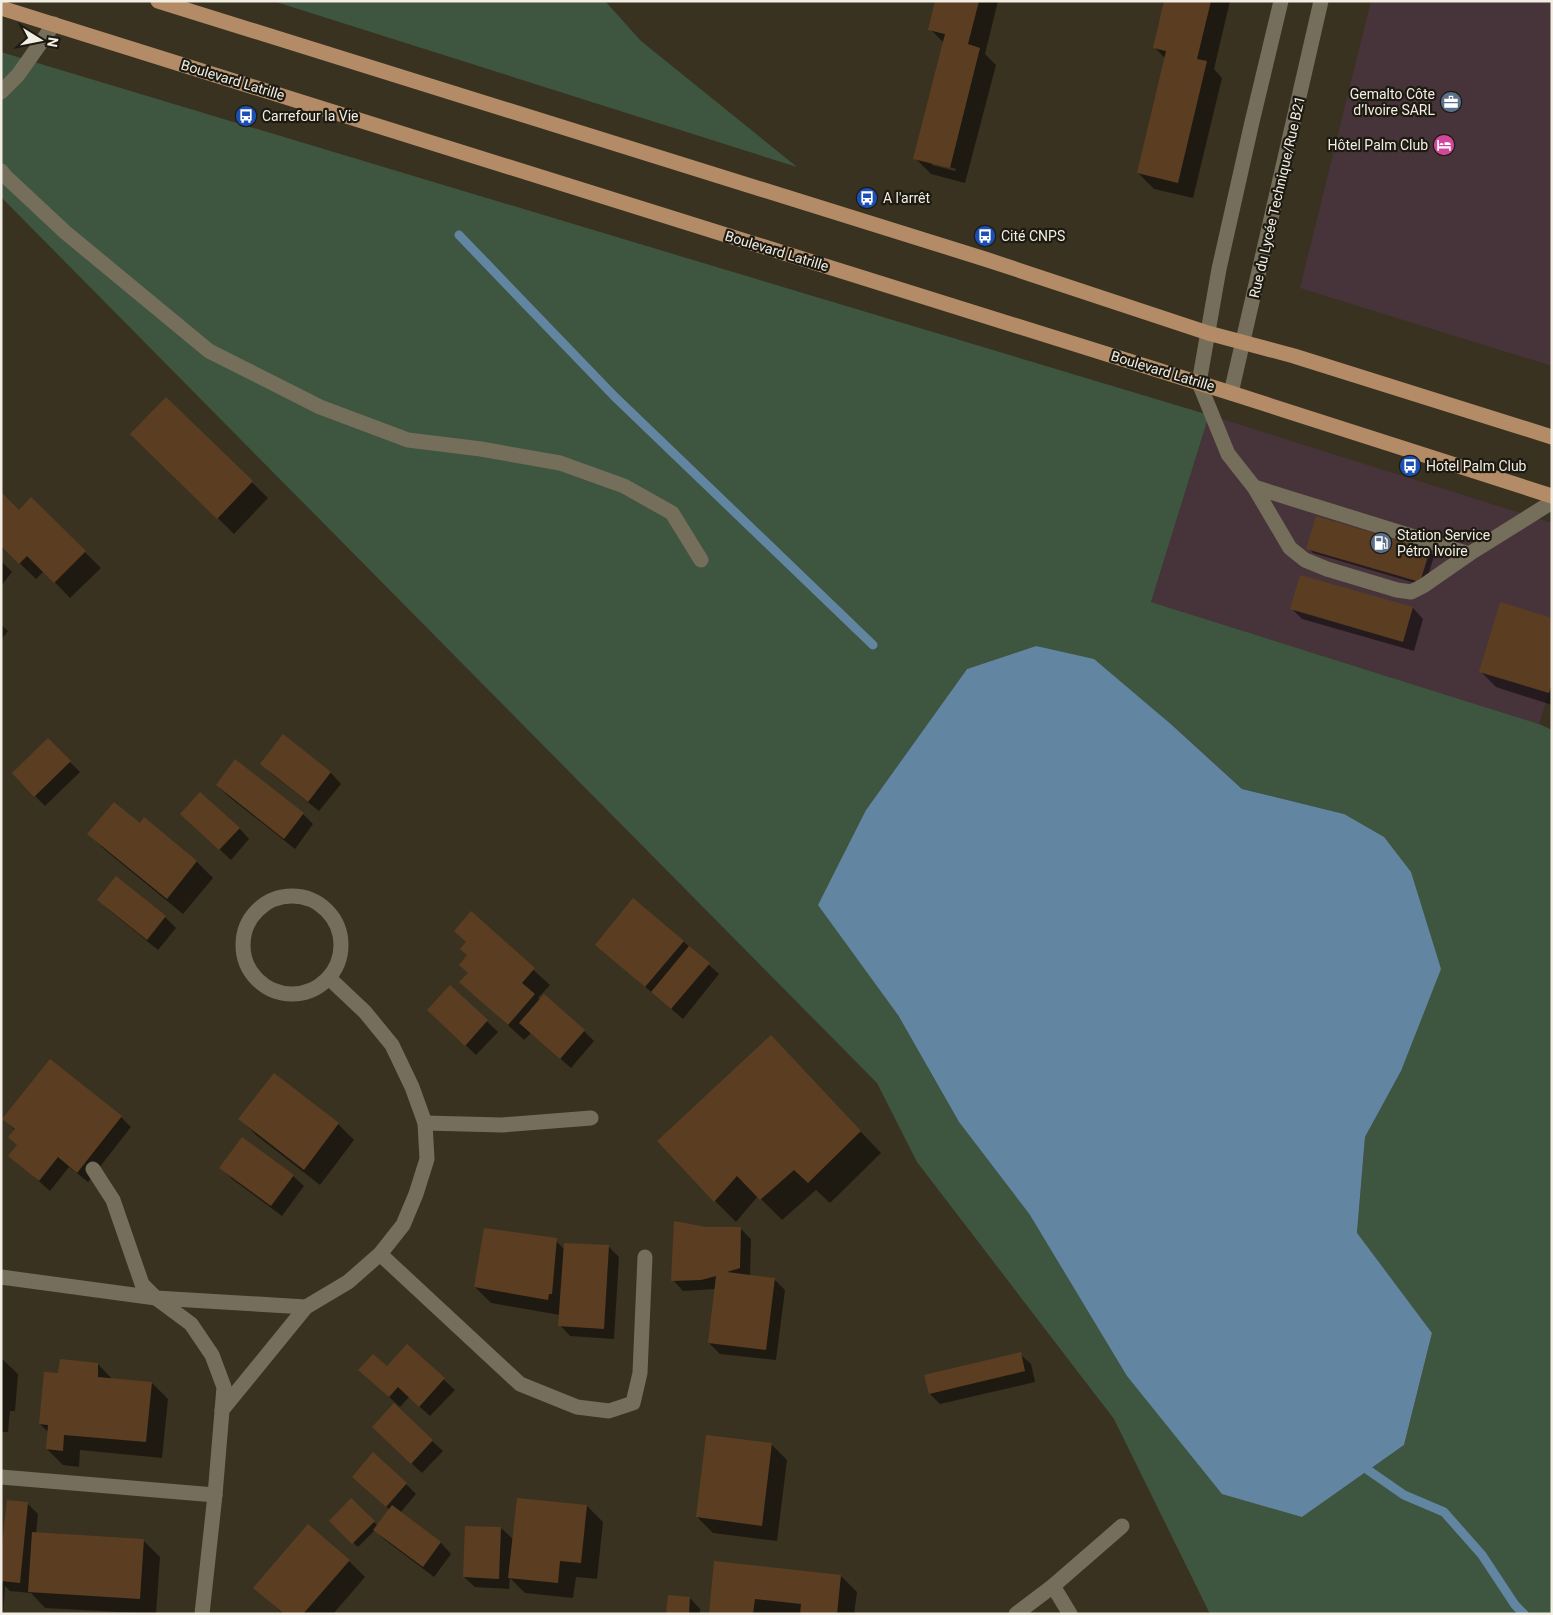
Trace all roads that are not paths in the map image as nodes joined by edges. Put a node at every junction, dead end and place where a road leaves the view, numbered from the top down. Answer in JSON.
{"nodes":[{"id":1,"x":158,"y":1,"type":"edge"},
{"id":2,"x":1281,"y":1,"type":"edge"},
{"id":3,"x":1322,"y":1,"type":"edge"},
{"id":4,"x":1,"y":8,"type":"edge"},
{"id":5,"x":54,"y":24,"type":"junction"},
{"id":6,"x":1,"y":92,"type":"edge"},
{"id":7,"x":1,"y":170,"type":"edge"},
{"id":8,"x":1208,"y":333,"type":"junction"},
{"id":9,"x":1243,"y":343,"type":"junction"},
{"id":10,"x":1199,"y":383,"type":"junction"},
{"id":11,"x":1231,"y":393,"type":"junction"},
{"id":12,"x":1552,"y":437,"type":"edge"},
{"id":13,"x":1254,"y":487,"type":"junction"},
{"id":14,"x":1552,"y":496,"type":"edge"},
{"id":15,"x":1552,"y":502,"type":"edge"},
{"id":16,"x":1469,"y":554,"type":"junction"},
{"id":17,"x":701,"y":560,"type":"dead end"},
{"id":18,"x":329,"y":978,"type":"junction"},
{"id":19,"x":591,"y":1118,"type":"dead end"},
{"id":20,"x":426,"y":1123,"type":"junction"},
{"id":21,"x":93,"y":1169,"type":"dead end"},
{"id":22,"x":380,"y":1254,"type":"junction"},
{"id":23,"x":645,"y":1257,"type":"dead end"},
{"id":24,"x":1,"y":1277,"type":"edge"},
{"id":25,"x":156,"y":1298,"type":"junction"},
{"id":26,"x":306,"y":1307,"type":"junction"},
{"id":27,"x":222,"y":1410,"type":"junction"},
{"id":28,"x":1,"y":1477,"type":"edge"},
{"id":29,"x":215,"y":1494,"type":"junction"},
{"id":30,"x":1122,"y":1526,"type":"dead end"},
{"id":31,"x":1052,"y":1586,"type":"junction"},
{"id":32,"x":202,"y":1614,"type":"edge"},
{"id":33,"x":1016,"y":1614,"type":"edge"},
{"id":34,"x":1070,"y":1614,"type":"edge"}],
"edges":[{"from":1,"to":8,"type":"main road"},
{"from":2,"to":8,"type":"street"},
{"from":3,"to":9,"type":"street","name":"Rue du Lycée Technique/Rue B21"},
{"from":4,"to":5,"type":"main road","name":"Boulevard Latrille"},
{"from":5,"to":6,"type":"street"},
{"from":5,"to":10,"type":"main road","name":"Boulevard Latrille"},
{"from":7,"to":17,"type":"street"},
{"from":8,"to":9,"type":"main road"},
{"from":8,"to":10,"type":"street"},
{"from":9,"to":11,"type":"street","name":"Rue du Lycée Technique/Rue B21"},
{"from":9,"to":12,"type":"main road"},
{"from":10,"to":11,"type":"main road","name":"Boulevard Latrille"},
{"from":10,"to":13,"type":"street"},
{"from":11,"to":14,"type":"main road","name":"Boulevard Latrille"},
{"from":13,"to":16,"type":"street"},
{"from":13,"to":16,"type":"street"},
{"from":15,"to":16,"type":"street"},
{"from":18,"to":18,"type":"street"},
{"from":18,"to":20,"type":"street"},
{"from":19,"to":20,"type":"street"},
{"from":20,"to":22,"type":"street"},
{"from":21,"to":25,"type":"street"},
{"from":22,"to":23,"type":"street"},
{"from":22,"to":26,"type":"street"},
{"from":24,"to":25,"type":"street"},
{"from":25,"to":26,"type":"street"},
{"from":25,"to":27,"type":"street"},
{"from":26,"to":27,"type":"street"},
{"from":27,"to":29,"type":"street"},
{"from":28,"to":29,"type":"street"},
{"from":29,"to":32,"type":"street"},
{"from":30,"to":31,"type":"street"},
{"from":31,"to":33,"type":"street"},
{"from":31,"to":34,"type":"street"}]}
